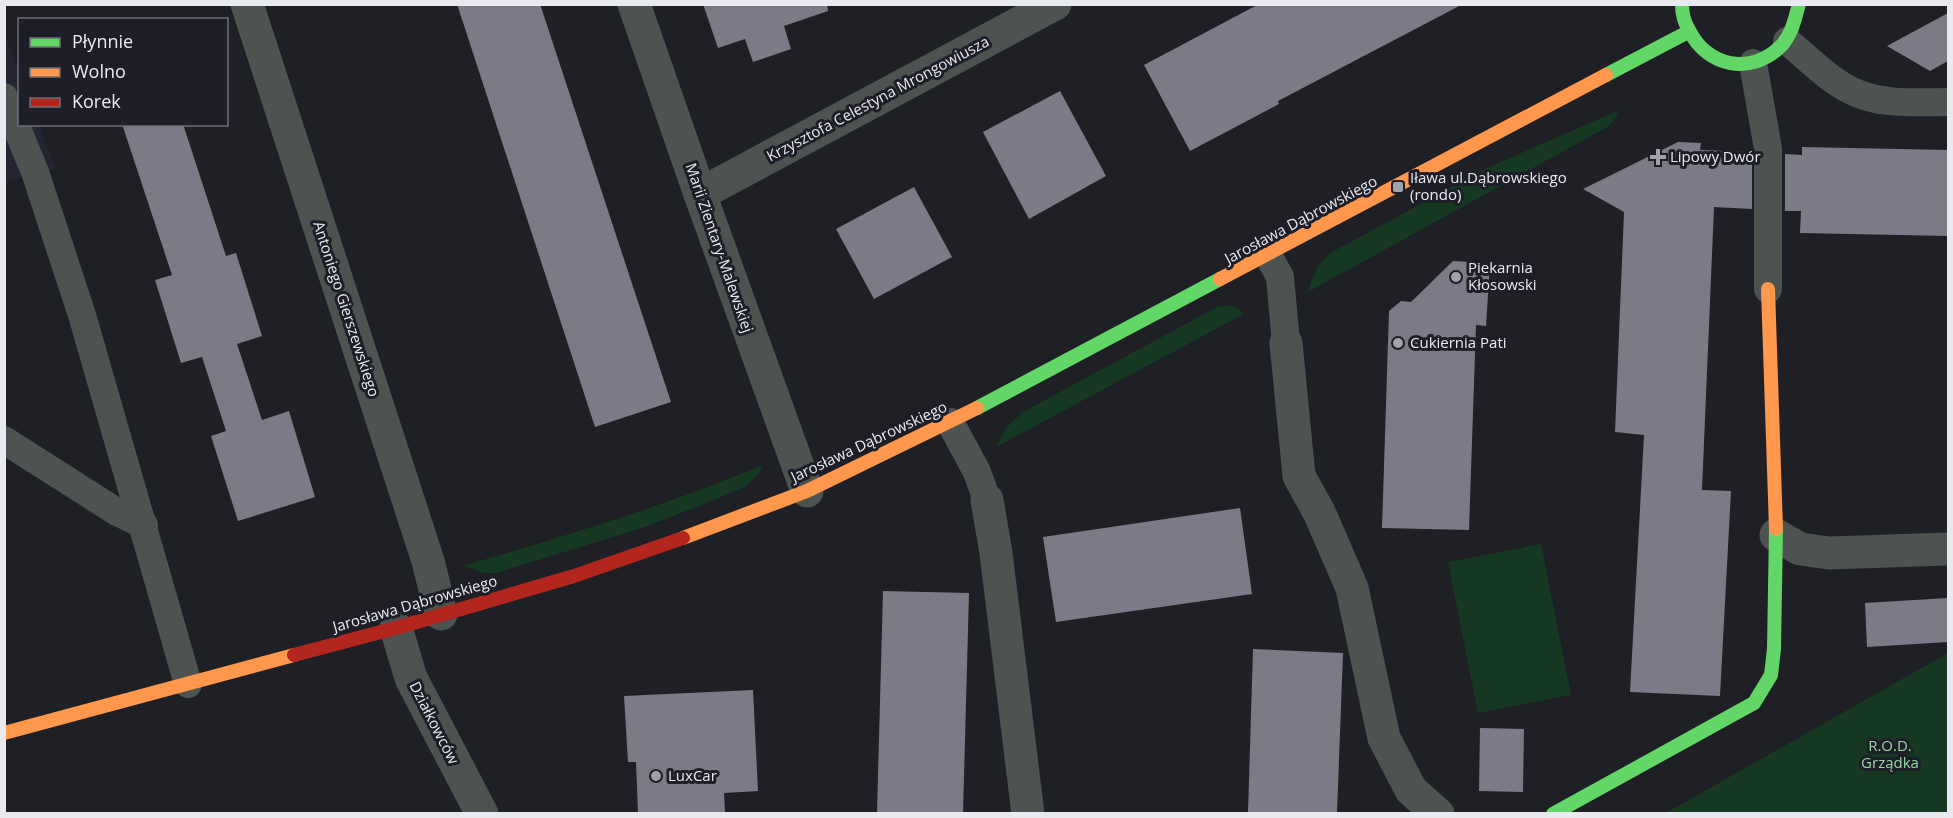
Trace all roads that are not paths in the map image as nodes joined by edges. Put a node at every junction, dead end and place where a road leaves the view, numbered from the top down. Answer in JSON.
{"nodes":[{"id":1,"x":247,"y":4,"type":"edge"},
{"id":2,"x":634,"y":4,"type":"edge"},
{"id":3,"x":1056,"y":4,"type":"edge"},
{"id":4,"x":1682,"y":4,"type":"edge"},
{"id":5,"x":1799,"y":4,"type":"edge"},
{"id":6,"x":1688,"y":32,"type":"junction"},
{"id":7,"x":1787,"y":41,"type":"junction"},
{"id":8,"x":1753,"y":63,"type":"junction"},
{"id":9,"x":4,"y":97,"type":"edge"},
{"id":10,"x":1948,"y":102,"type":"edge"},
{"id":11,"x":700,"y":194,"type":"junction"},
{"id":12,"x":1268,"y":255,"type":"junction"},
{"id":13,"x":1768,"y":289,"type":"joint"},
{"id":14,"x":1286,"y":343,"type":"joint"},
{"id":15,"x":950,"y":422,"type":"junction"},
{"id":16,"x":4,"y":440,"type":"edge"},
{"id":17,"x":807,"y":491,"type":"junction"},
{"id":18,"x":987,"y":500,"type":"joint"},
{"id":19,"x":144,"y":525,"type":"junction"},
{"id":20,"x":1776,"y":535,"type":"junction"},
{"id":21,"x":1948,"y":549,"type":"edge"},
{"id":22,"x":441,"y":614,"type":"junction"},
{"id":23,"x":396,"y":628,"type":"junction"},
{"id":24,"x":188,"y":684,"type":"junction"},
{"id":25,"x":4,"y":733,"type":"edge"},
{"id":26,"x":482,"y":813,"type":"edge"},
{"id":27,"x":1028,"y":813,"type":"edge"},
{"id":28,"x":1438,"y":813,"type":"edge"},
{"id":29,"x":1553,"y":813,"type":"edge"}],
"edges":[{"from":1,"to":22,"type":"street","name":"Antoniego Gierszewskiego"},
{"from":2,"to":11,"type":"street","name":"Marii Zientary-Malewskiej"},
{"from":3,"to":11,"type":"street","name":"Krzysztofa Celestyna Mrongowiusza"},
{"from":4,"to":6,"type":"street"},
{"from":5,"to":7,"type":"street"},
{"from":6,"to":8,"type":"street"},
{"from":6,"to":12,"type":"street","name":"Jarosława Dąbrowskiego"},
{"from":7,"to":8,"type":"street"},
{"from":7,"to":10,"type":"lane"},
{"from":8,"to":13,"type":"lane"},
{"from":9,"to":19,"type":"lane"},
{"from":11,"to":17,"type":"street","name":"Marii Zientary-Malewskiej"},
{"from":12,"to":14,"type":"lane"},
{"from":12,"to":15,"type":"street","name":"Jarosława Dąbrowskiego"},
{"from":13,"to":20,"type":"street"},
{"from":14,"to":28,"type":"street"},
{"from":15,"to":17,"type":"street","name":"Jarosława Dąbrowskiego"},
{"from":15,"to":18,"type":"lane"},
{"from":16,"to":19,"type":"lane"},
{"from":17,"to":22,"type":"street","name":"Jarosława Dąbrowskiego"},
{"from":18,"to":27,"type":"street"},
{"from":19,"to":24,"type":"lane"},
{"from":20,"to":21,"type":"street"},
{"from":20,"to":29,"type":"street"},
{"from":22,"to":23,"type":"street","name":"Jarosława Dąbrowskiego"},
{"from":23,"to":24,"type":"street","name":"Jarosława Dąbrowskiego"},
{"from":23,"to":26,"type":"street","name":"Działkowców"},
{"from":24,"to":25,"type":"street","name":"Jarosława Dąbrowskiego"}]}
